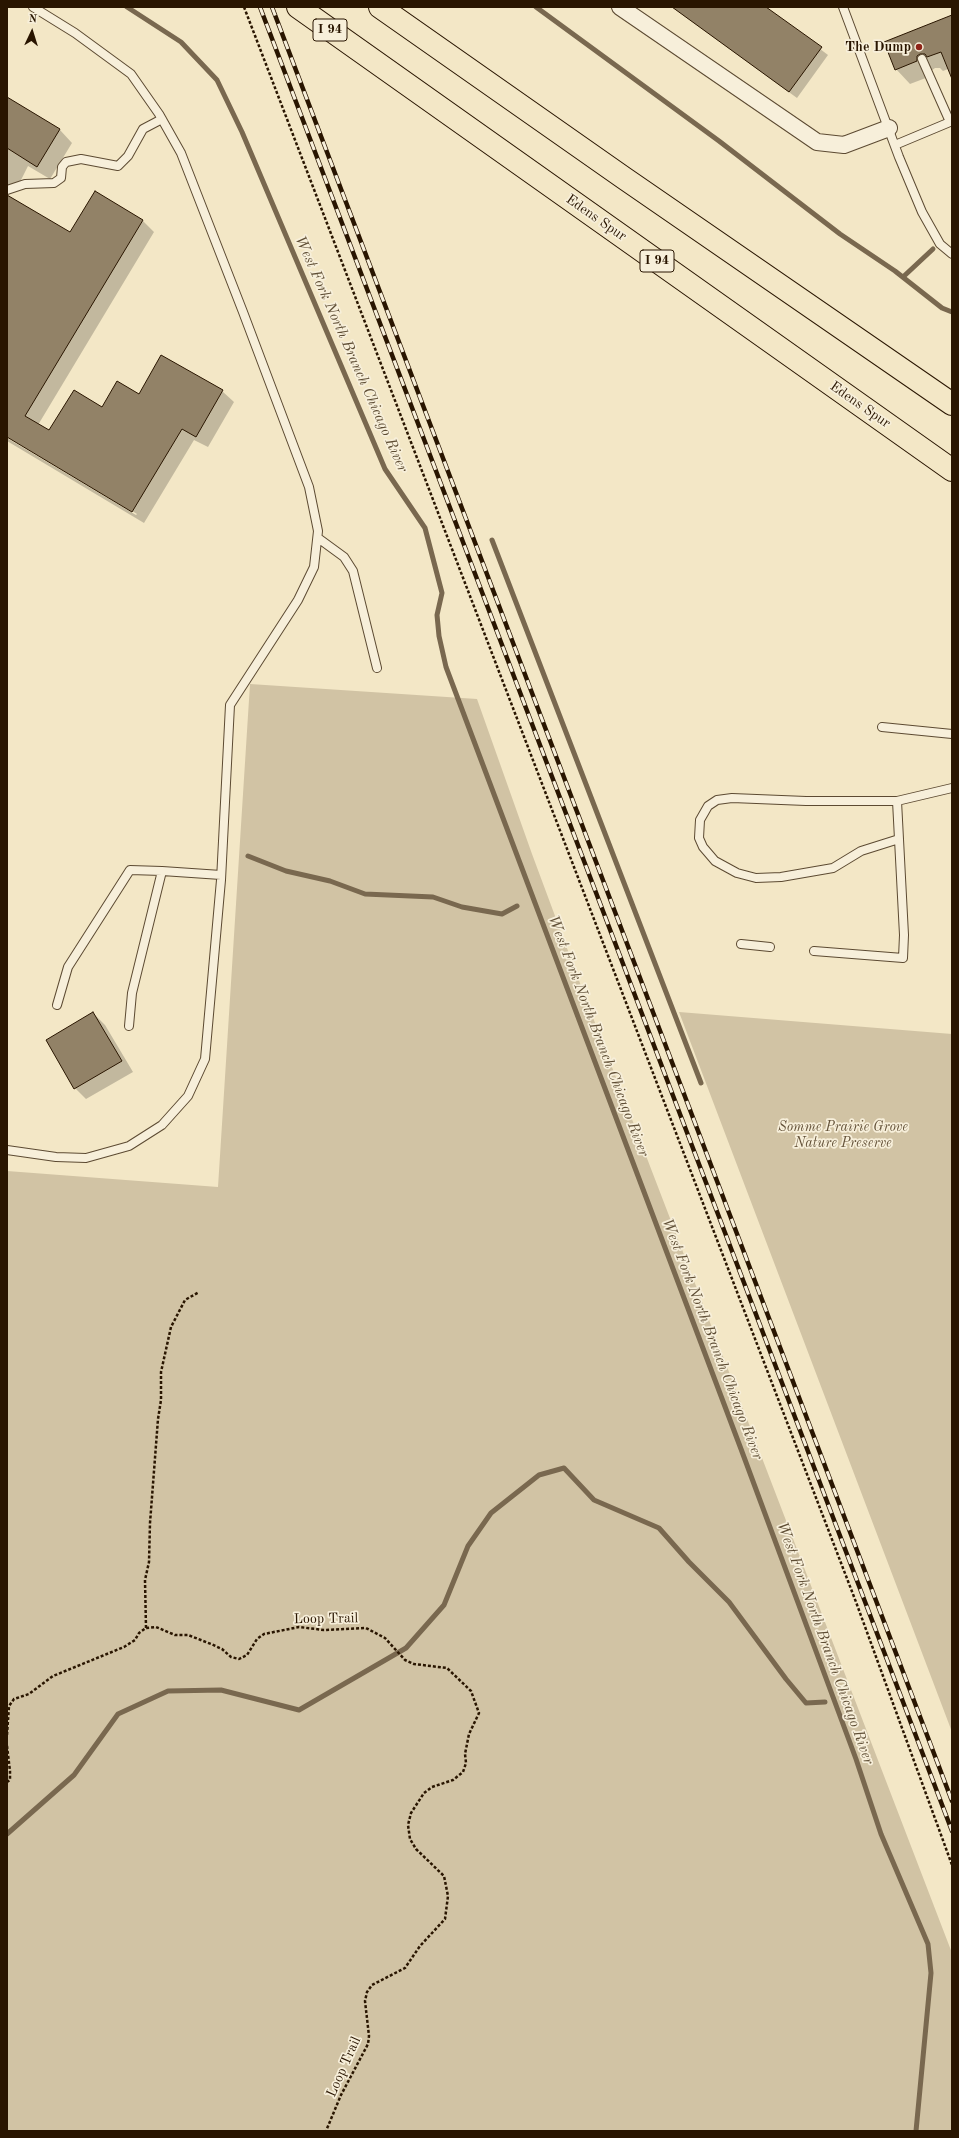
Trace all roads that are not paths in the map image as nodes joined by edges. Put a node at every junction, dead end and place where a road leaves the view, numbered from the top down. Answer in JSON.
{"nodes":[{"id":1,"x":33,"y":7,"type":"edge"},
{"id":2,"x":298,"y":7,"type":"edge"},
{"id":3,"x":380,"y":7,"type":"edge"},
{"id":4,"x":620,"y":7,"type":"edge"},
{"id":5,"x":843,"y":7,"type":"edge"},
{"id":6,"x":922,"y":59,"type":"dead end"},
{"id":7,"x":162,"y":119,"type":"junction"},
{"id":8,"x":889,"y":128,"type":"junction"},
{"id":9,"x":895,"y":145,"type":"junction"},
{"id":10,"x":7,"y":190,"type":"edge"},
{"id":11,"x":952,"y":254,"type":"edge"},
{"id":12,"x":952,"y":404,"type":"edge"},
{"id":13,"x":952,"y":470,"type":"edge"},
{"id":14,"x":318,"y":538,"type":"junction"},
{"id":15,"x":377,"y":668,"type":"dead end"},
{"id":16,"x":882,"y":727,"type":"dead end"},
{"id":17,"x":952,"y":734,"type":"edge"},
{"id":18,"x":952,"y":788,"type":"edge"},
{"id":19,"x":897,"y":801,"type":"junction"},
{"id":20,"x":899,"y":839,"type":"junction"},
{"id":21,"x":162,"y":872,"type":"junction"},
{"id":22,"x":221,"y":875,"type":"junction"},
{"id":23,"x":741,"y":944,"type":"dead end"},
{"id":24,"x":770,"y":947,"type":"dead end"},
{"id":25,"x":814,"y":950,"type":"dead end"},
{"id":26,"x":57,"y":1005,"type":"dead end"},
{"id":27,"x":129,"y":1026,"type":"dead end"},
{"id":28,"x":7,"y":1150,"type":"edge"}],
"edges":[{"from":1,"to":7,"type":"lane"},
{"from":2,"to":13,"type":"highway","name":"Edens Spur","number":"I 94"},
{"from":3,"to":12,"type":"highway"},
{"from":4,"to":8,"type":"street"},
{"from":5,"to":8,"type":"lane"},
{"from":6,"to":9,"type":"lane"},
{"from":7,"to":10,"type":"lane"},
{"from":7,"to":14,"type":"lane"},
{"from":8,"to":9,"type":"lane"},
{"from":9,"to":11,"type":"lane"},
{"from":14,"to":15,"type":"lane"},
{"from":14,"to":22,"type":"lane"},
{"from":16,"to":17,"type":"lane"},
{"from":18,"to":19,"type":"lane"},
{"from":19,"to":20,"type":"lane"},
{"from":19,"to":20,"type":"lane"},
{"from":20,"to":25,"type":"lane"},
{"from":21,"to":22,"type":"lane"},
{"from":21,"to":26,"type":"lane"},
{"from":21,"to":27,"type":"lane"},
{"from":22,"to":28,"type":"lane"},
{"from":23,"to":24,"type":"lane"}]}
